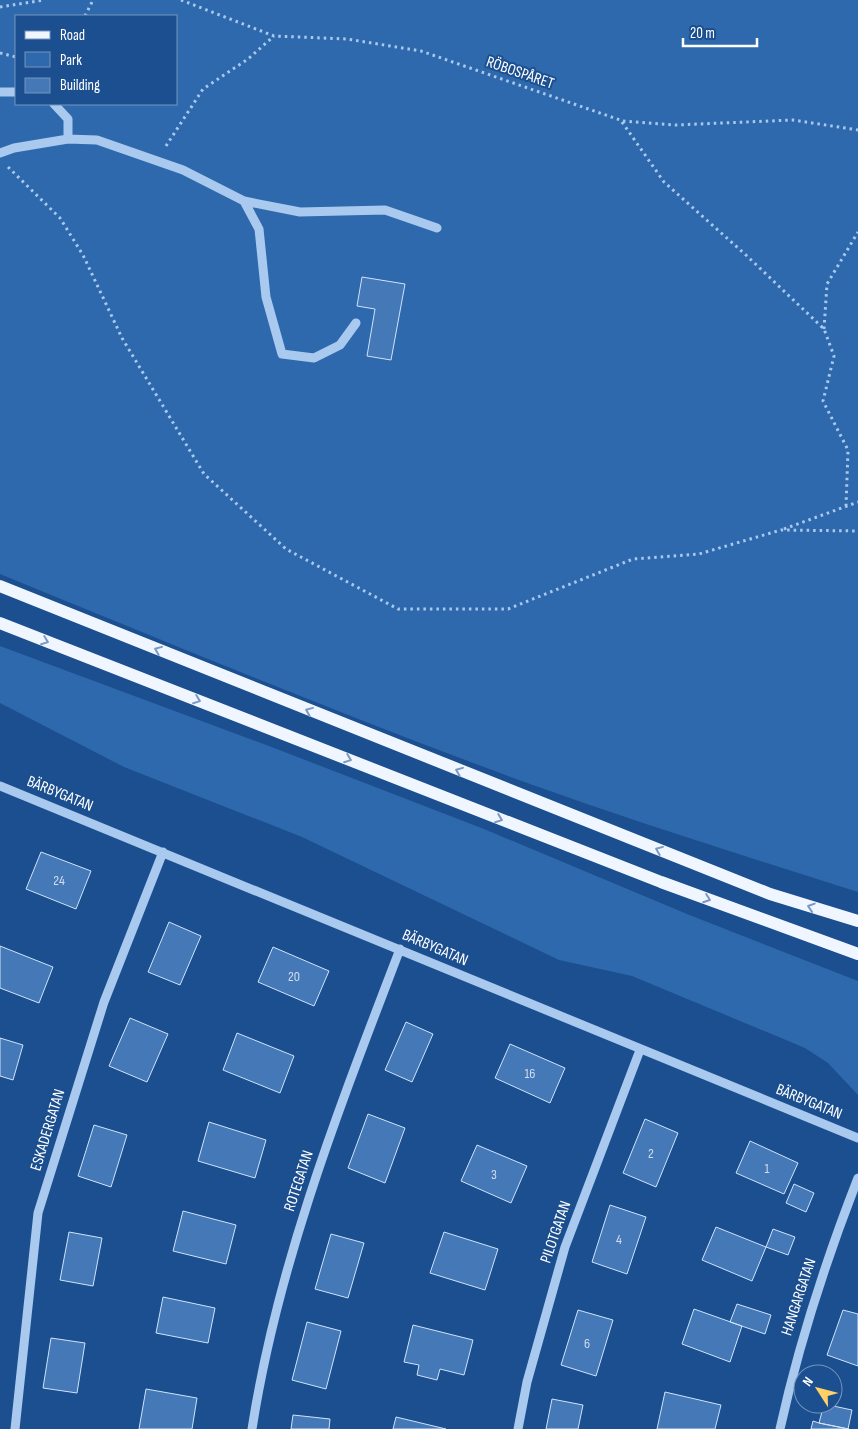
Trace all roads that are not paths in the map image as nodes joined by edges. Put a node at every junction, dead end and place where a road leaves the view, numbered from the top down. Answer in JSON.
{"nodes":[{"id":1,"x":0,"y":92,"type":"edge"},
{"id":2,"x":15,"y":92,"type":"edge"},
{"id":3,"x":55,"y":105,"type":"edge"},
{"id":4,"x":68,"y":139,"type":"junction"},
{"id":5,"x":0,"y":153,"type":"edge"},
{"id":6,"x":244,"y":202,"type":"junction"},
{"id":7,"x":437,"y":228,"type":"dead end"},
{"id":8,"x":356,"y":323,"type":"dead end"},
{"id":9,"x":0,"y":586,"type":"edge"},
{"id":10,"x":0,"y":623,"type":"edge"},
{"id":11,"x":0,"y":786,"type":"edge"},
{"id":12,"x":162,"y":852,"type":"junction"},
{"id":13,"x":858,"y":921,"type":"edge"},
{"id":14,"x":400,"y":949,"type":"junction"},
{"id":15,"x":858,"y":954,"type":"edge"},
{"id":16,"x":640,"y":1050,"type":"junction"},
{"id":17,"x":858,"y":1138,"type":"edge"},
{"id":18,"x":858,"y":1178,"type":"edge"},
{"id":19,"x":15,"y":1429,"type":"edge"},
{"id":20,"x":252,"y":1429,"type":"edge"},
{"id":21,"x":518,"y":1429,"type":"edge"},
{"id":22,"x":780,"y":1429,"type":"edge"}],
"edges":[{"from":1,"to":2,"type":"street"},
{"from":3,"to":4,"type":"street"},
{"from":4,"to":5,"type":"street"},
{"from":4,"to":6,"type":"street"},
{"from":6,"to":7,"type":"street"},
{"from":6,"to":8,"type":"street"},
{"from":13,"to":9,"type":"main road","one_way":true},
{"from":10,"to":15,"type":"main road","one_way":true},
{"from":11,"to":12,"type":"street","name":"BÄRBYGATAN"},
{"from":12,"to":14,"type":"street","name":"BÄRBYGATAN"},
{"from":12,"to":19,"type":"street","name":"ESKADERGATAN"},
{"from":14,"to":16,"type":"street","name":"BÄRBYGATAN"},
{"from":14,"to":20,"type":"street","name":"ROTEGATAN"},
{"from":16,"to":17,"type":"street","name":"BÄRBYGATAN"},
{"from":16,"to":21,"type":"street","name":"PILOTGATAN"},
{"from":18,"to":22,"type":"street","name":"HANGARGATAN"}]}
